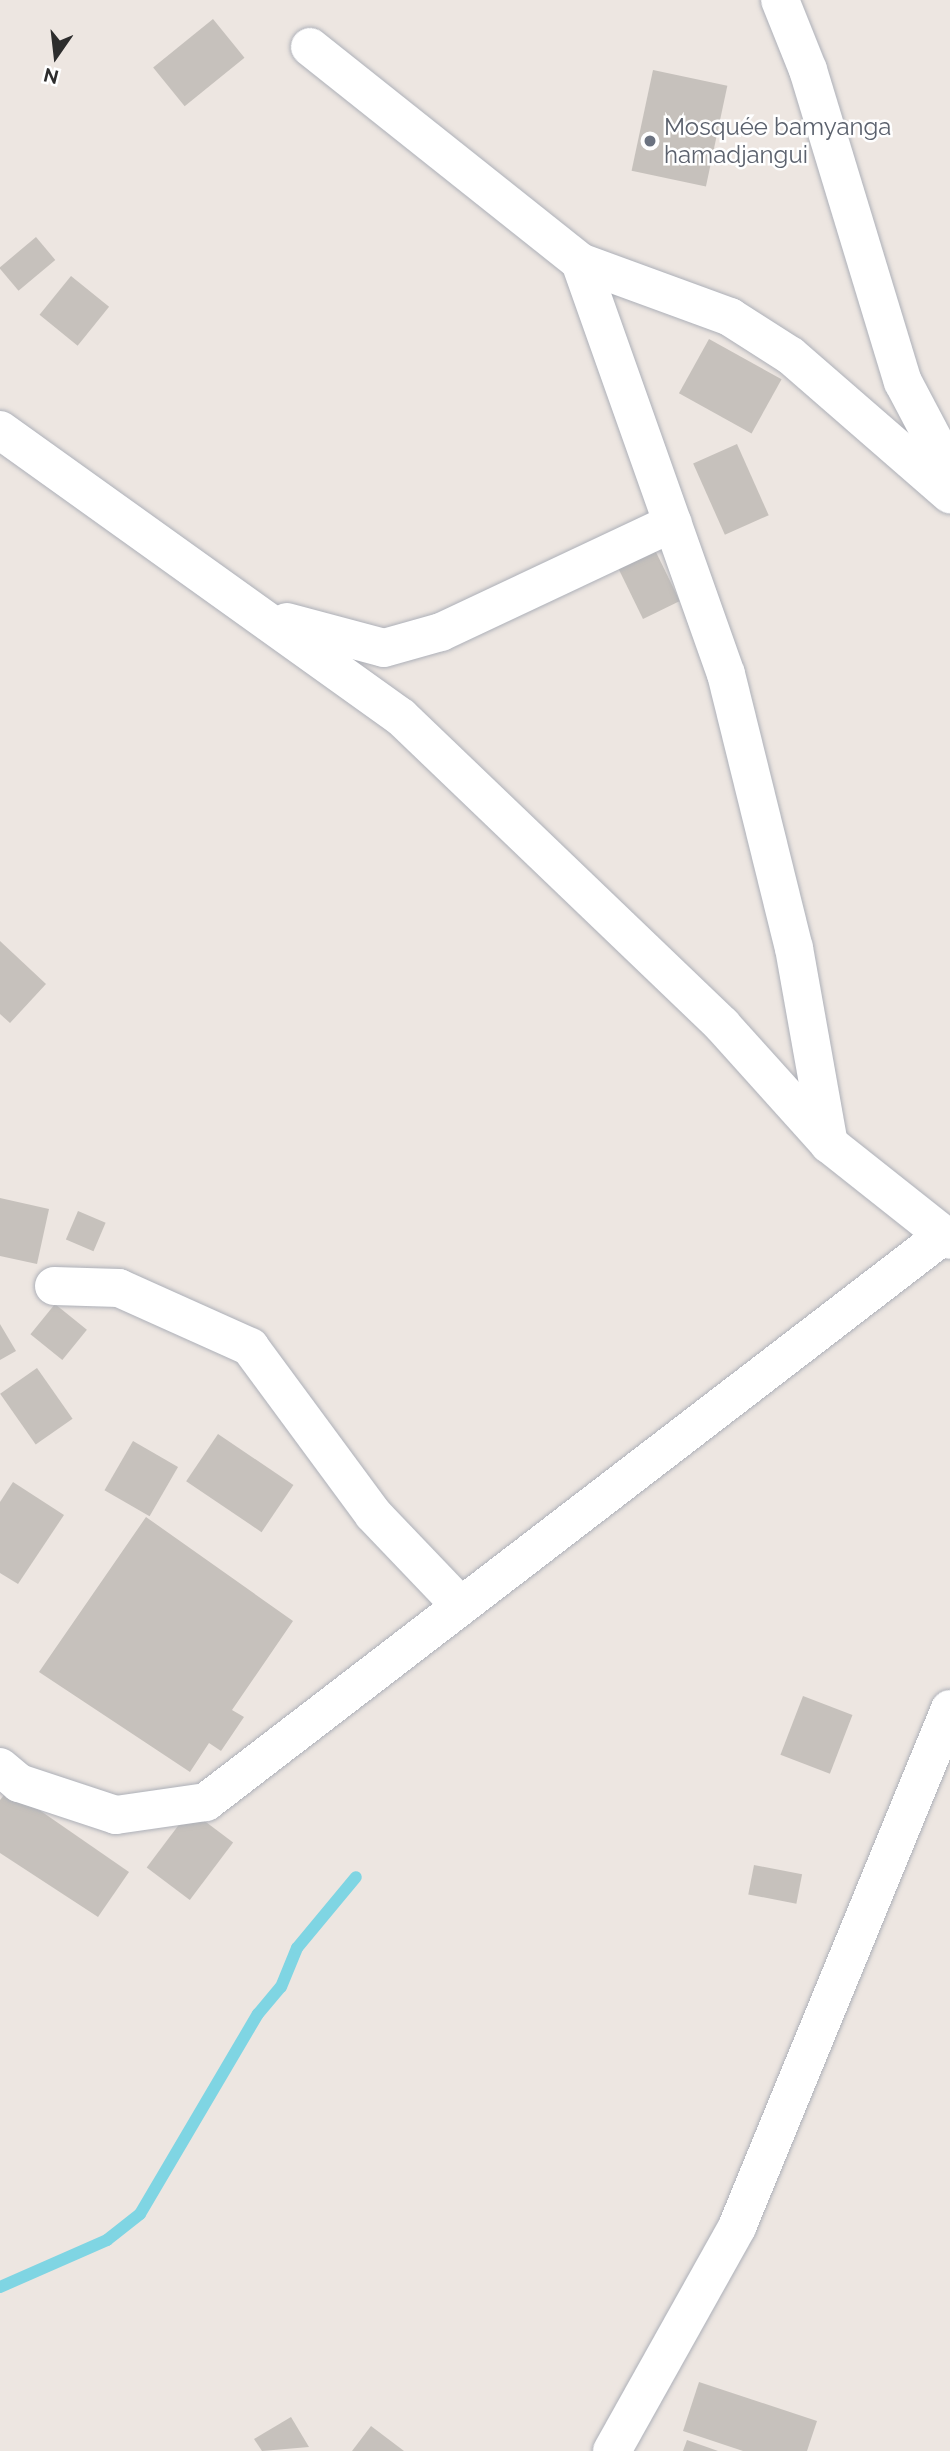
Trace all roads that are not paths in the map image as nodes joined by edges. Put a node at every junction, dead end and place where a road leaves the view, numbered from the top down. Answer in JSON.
{"nodes":[{"id":1,"x":780,"y":0,"type":"edge"},
{"id":2,"x":310,"y":47,"type":"dead end"},
{"id":3,"x":580,"y":262,"type":"junction"},
{"id":4,"x":0,"y":430,"type":"edge"},
{"id":5,"x":950,"y":471,"type":"edge"},
{"id":6,"x":950,"y":494,"type":"edge"},
{"id":7,"x":673,"y":523,"type":"junction"},
{"id":8,"x":265,"y":615,"type":"junction"},
{"id":9,"x":829,"y":1144,"type":"junction"},
{"id":10,"x":947,"y":1238,"type":"edge"},
{"id":11,"x":54,"y":1286,"type":"dead end"},
{"id":12,"x":461,"y":1606,"type":"junction"},
{"id":13,"x":950,"y":1709,"type":"edge"},
{"id":14,"x":0,"y":1767,"type":"edge"},
{"id":15,"x":612,"y":2451,"type":"edge"}],
"edges":[{"from":1,"to":5,"type":"street"},
{"from":2,"to":3,"type":"street"},
{"from":3,"to":6,"type":"street"},
{"from":3,"to":7,"type":"street"},
{"from":4,"to":8,"type":"street"},
{"from":7,"to":8,"type":"street"},
{"from":7,"to":9,"type":"street"},
{"from":8,"to":9,"type":"street"},
{"from":9,"to":10,"type":"street"},
{"from":10,"to":12,"type":"street"},
{"from":11,"to":12,"type":"street"},
{"from":12,"to":14,"type":"street"},
{"from":13,"to":15,"type":"street"}]}
